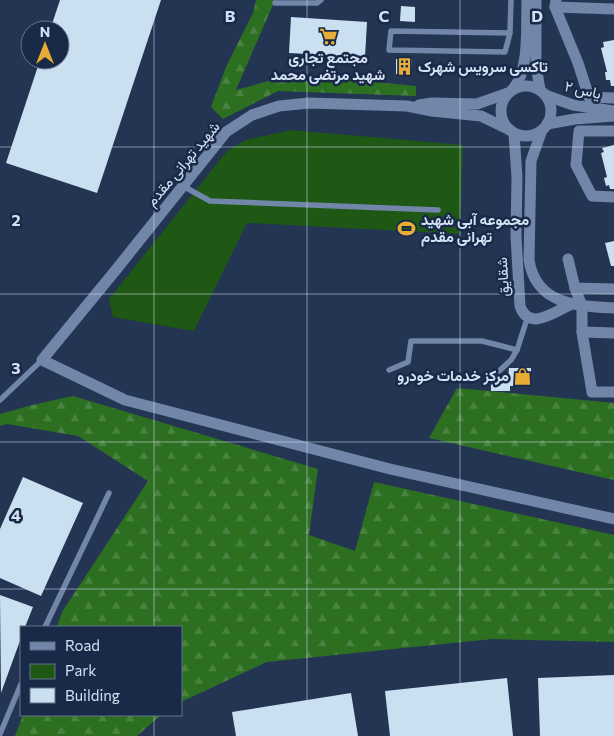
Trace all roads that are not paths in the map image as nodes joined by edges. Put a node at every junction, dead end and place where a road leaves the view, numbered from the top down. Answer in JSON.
{"nodes":[{"id":1,"x":322,"y":0,"type":"edge"},
{"id":2,"x":511,"y":0,"type":"edge"},
{"id":3,"x":527,"y":0,"type":"edge"},
{"id":4,"x":536,"y":0,"type":"edge"},
{"id":5,"x":555,"y":3,"type":"edge"},
{"id":6,"x":275,"y":4,"type":"dead end"},
{"id":7,"x":614,"y":9,"type":"edge"},
{"id":8,"x":510,"y":34,"type":"junction"},
{"id":9,"x":511,"y":91,"type":"junction"},
{"id":10,"x":543,"y":93,"type":"junction"},
{"id":11,"x":614,"y":98,"type":"edge"},
{"id":12,"x":407,"y":106,"type":"junction"},
{"id":13,"x":587,"y":108,"type":"junction"},
{"id":14,"x":614,"y":112,"type":"edge"},
{"id":15,"x":614,"y":116,"type":"edge"},
{"id":16,"x":544,"y":127,"type":"junction"},
{"id":17,"x":586,"y":130,"type":"junction"},
{"id":18,"x":614,"y":131,"type":"edge"},
{"id":19,"x":512,"y":132,"type":"junction"},
{"id":20,"x":183,"y":186,"type":"junction"},
{"id":21,"x":614,"y":197,"type":"edge"},
{"id":22,"x":438,"y":210,"type":"dead end"},
{"id":23,"x":568,"y":260,"type":"dead end"},
{"id":24,"x":575,"y":288,"type":"junction"},
{"id":25,"x":614,"y":289,"type":"edge"},
{"id":26,"x":577,"y":305,"type":"junction"},
{"id":27,"x":614,"y":308,"type":"edge"},
{"id":28,"x":527,"y":319,"type":"junction"},
{"id":29,"x":582,"y":332,"type":"junction"},
{"id":30,"x":614,"y":333,"type":"edge"},
{"id":31,"x":517,"y":350,"type":"junction"},
{"id":32,"x":42,"y":360,"type":"junction"},
{"id":33,"x":389,"y":370,"type":"dead end"},
{"id":34,"x":486,"y":383,"type":"dead end"},
{"id":35,"x":614,"y":392,"type":"edge"},
{"id":36,"x":0,"y":400,"type":"edge"},
{"id":37,"x":109,"y":493,"type":"dead end"},
{"id":38,"x":614,"y":519,"type":"edge"},
{"id":39,"x":45,"y":626,"type":"edge"},
{"id":40,"x":20,"y":686,"type":"edge"},
{"id":41,"x":0,"y":734,"type":"edge"}],
"edges":[{"from":1,"to":6,"type":"lane"},
{"from":2,"to":8,"type":"lane"},
{"from":3,"to":9,"type":"street"},
{"from":4,"to":10,"type":"street"},
{"from":5,"to":7,"type":"street"},
{"from":5,"to":13,"type":"street"},
{"from":8,"to":8,"type":"lane"},
{"from":9,"to":10,"type":"street"},
{"from":9,"to":12,"type":"street","name":"شهید تهرانی مقدم"},
{"from":9,"to":19,"type":"street"},
{"from":10,"to":13,"type":"street","name":"یاس ۲"},
{"from":10,"to":16,"type":"street"},
{"from":11,"to":13,"type":"street"},
{"from":12,"to":19,"type":"street","name":"شهید تهرانی مقدم"},
{"from":12,"to":20,"type":"street","name":"شهید تهرانی مقدم"},
{"from":13,"to":14,"type":"street","name":"یاس ۲"},
{"from":13,"to":15,"type":"street"},
{"from":13,"to":16,"type":"street"},
{"from":13,"to":17,"type":"street"},
{"from":16,"to":19,"type":"street"},
{"from":16,"to":26,"type":"street","name":"شقایق"},
{"from":17,"to":18,"type":"street"},
{"from":17,"to":21,"type":"street"},
{"from":19,"to":28,"type":"street","name":"شقایق"},
{"from":20,"to":22,"type":"lane"},
{"from":20,"to":32,"type":"street","name":"شهید تهرانی مقدم"},
{"from":23,"to":24,"type":"street"},
{"from":24,"to":25,"type":"street"},
{"from":24,"to":26,"type":"street"},
{"from":26,"to":27,"type":"street"},
{"from":26,"to":28,"type":"street"},
{"from":26,"to":29,"type":"street"},
{"from":28,"to":31,"type":"lane"},
{"from":29,"to":30,"type":"street"},
{"from":29,"to":35,"type":"street"},
{"from":31,"to":33,"type":"lane"},
{"from":31,"to":34,"type":"lane"},
{"from":32,"to":36,"type":"lane"},
{"from":32,"to":38,"type":"street"},
{"from":37,"to":39,"type":"lane"},
{"from":40,"to":41,"type":"lane"}]}
